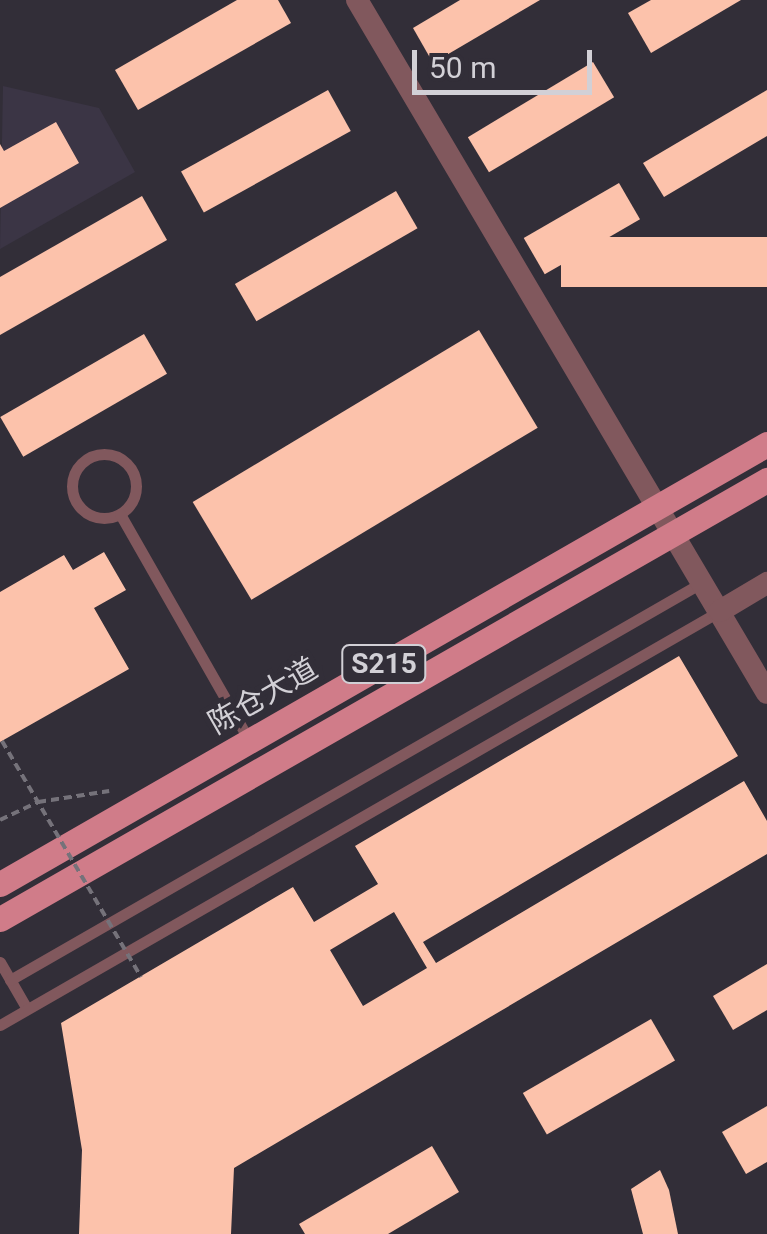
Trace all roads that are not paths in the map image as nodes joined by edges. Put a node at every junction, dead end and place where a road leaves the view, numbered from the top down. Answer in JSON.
{"nodes":[{"id":1,"x":357,"y":0,"type":"edge"},
{"id":2,"x":767,"y":444,"type":"edge"},
{"id":3,"x":767,"y":480,"type":"edge"},
{"id":4,"x":658,"y":507,"type":"junction"},
{"id":5,"x":120,"y":514,"type":"junction"},
{"id":6,"x":675,"y":533,"type":"junction"},
{"id":7,"x":703,"y":582,"type":"junction"},
{"id":8,"x":767,"y":583,"type":"edge"},
{"id":9,"x":720,"y":611,"type":"junction"},
{"id":10,"x":767,"y":693,"type":"edge"},
{"id":11,"x":250,"y":741,"type":"junction"},
{"id":12,"x":0,"y":884,"type":"edge"},
{"id":13,"x":0,"y":919,"type":"edge"},
{"id":14,"x":0,"y":962,"type":"edge"},
{"id":15,"x":10,"y":980,"type":"junction"},
{"id":16,"x":27,"y":1009,"type":"junction"},
{"id":17,"x":0,"y":1024,"type":"edge"}],
"edges":[{"from":1,"to":4,"type":"street"},
{"from":2,"to":4,"type":"main road","name":"陈仓大道","number":"S215"},
{"from":3,"to":6,"type":"main road","name":"陈仓大道","number":"S215"},
{"from":4,"to":6,"type":"street"},
{"from":4,"to":11,"type":"main road","name":"陈仓大道","number":"S215"},
{"from":5,"to":5,"type":"lane"},
{"from":5,"to":11,"type":"lane"},
{"from":6,"to":7,"type":"street"},
{"from":6,"to":13,"type":"main road","name":"陈仓大道","number":"S215"},
{"from":7,"to":9,"type":"street"},
{"from":7,"to":15,"type":"lane"},
{"from":8,"to":9,"type":"street"},
{"from":9,"to":10,"type":"street"},
{"from":9,"to":16,"type":"lane"},
{"from":11,"to":12,"type":"main road","name":"陈仓大道","number":"S215"},
{"from":14,"to":15,"type":"lane"},
{"from":15,"to":16,"type":"lane"},
{"from":16,"to":17,"type":"lane"}]}
